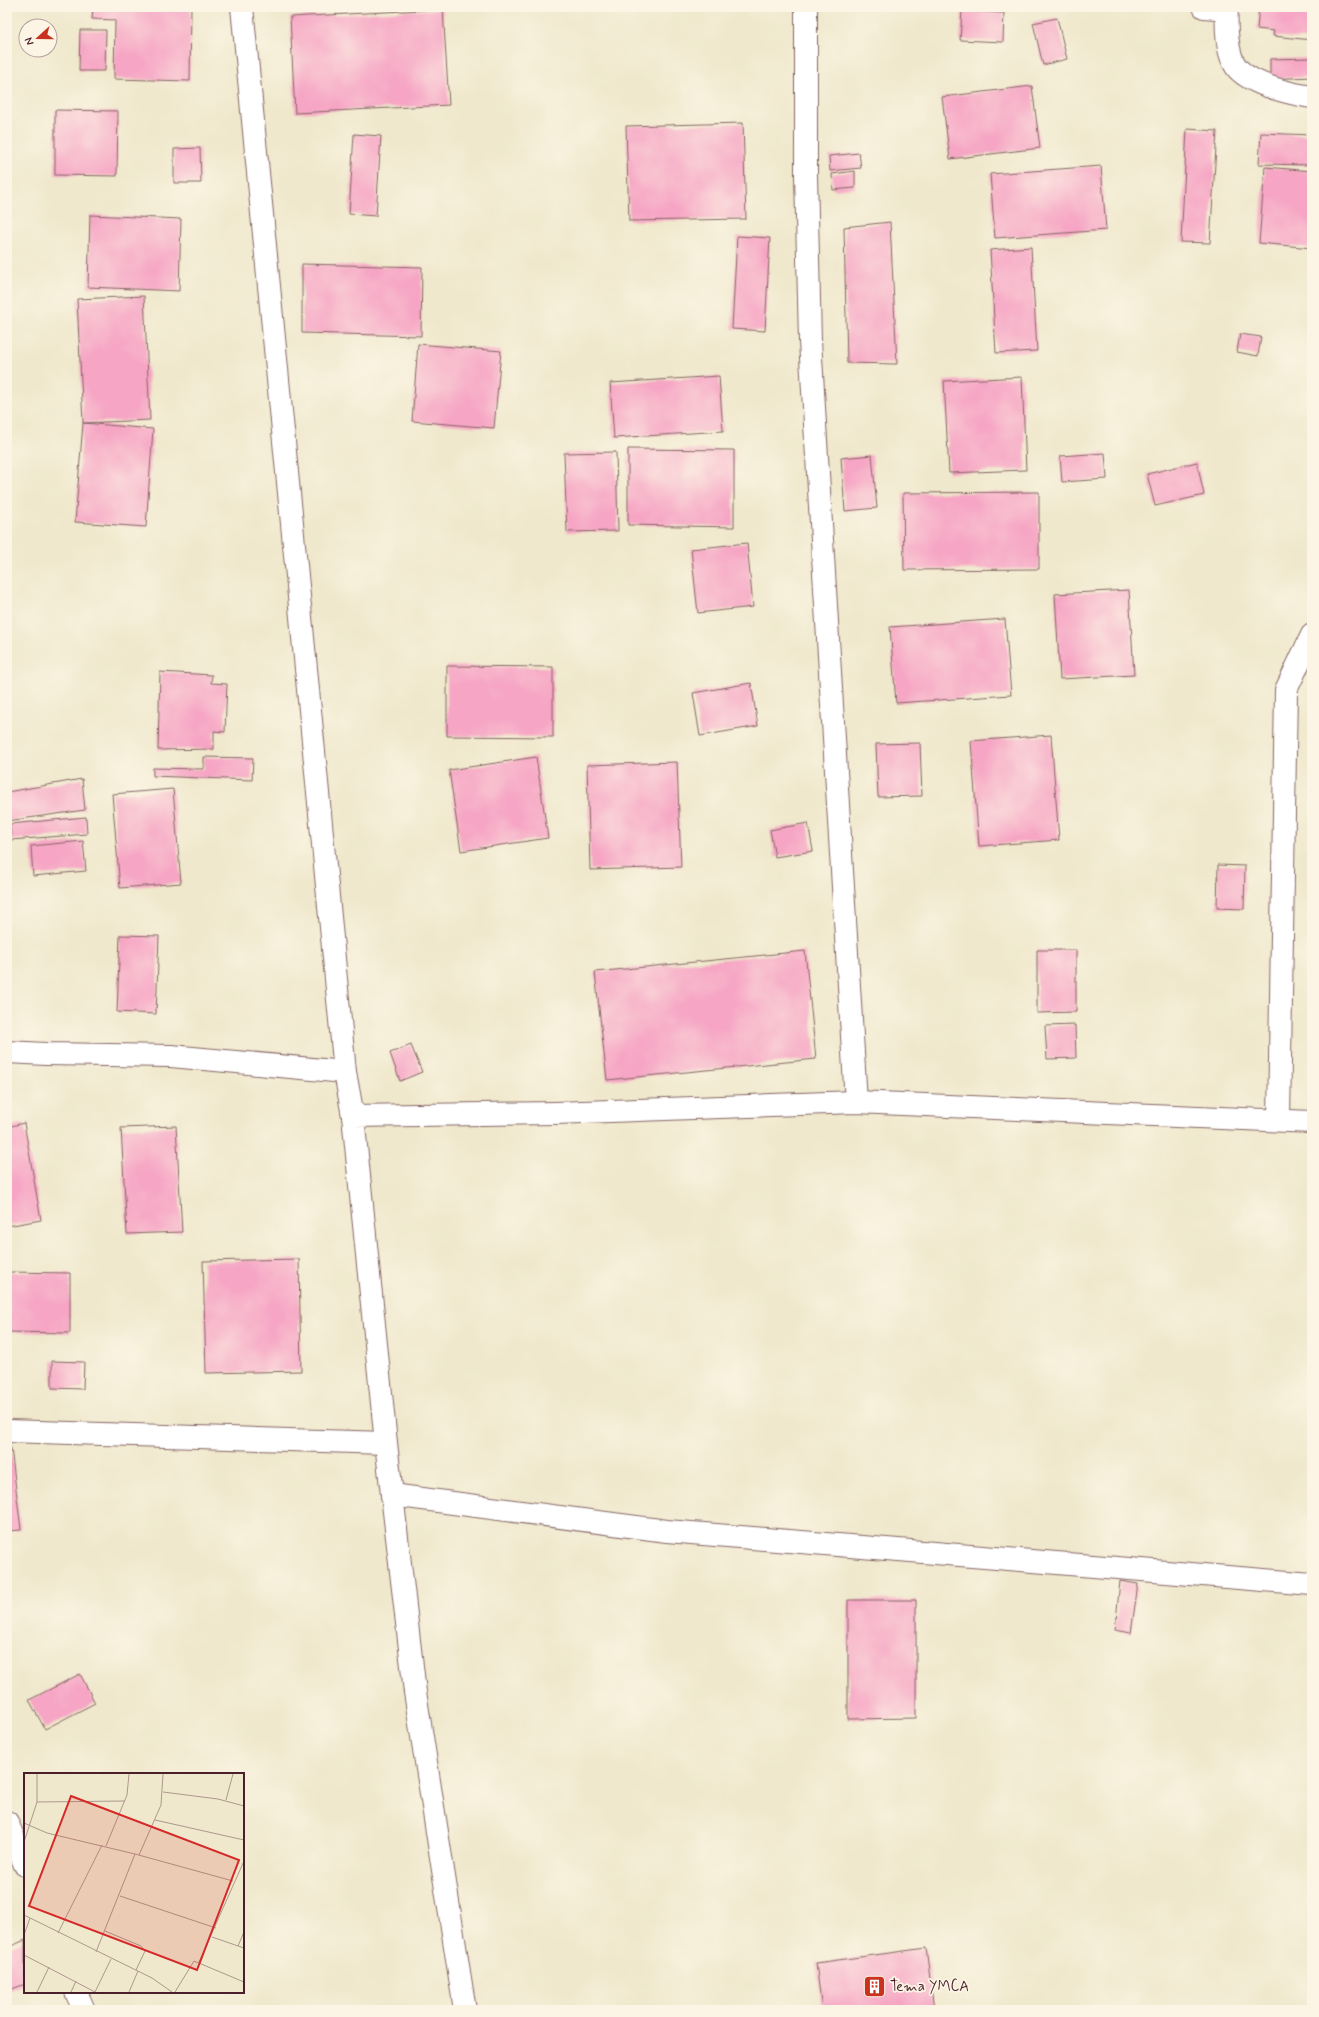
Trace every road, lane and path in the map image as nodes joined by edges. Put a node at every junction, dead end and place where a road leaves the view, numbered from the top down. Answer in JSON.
{"nodes":[{"id":1,"x":242,"y":7,"type":"edge"},
{"id":2,"x":806,"y":7,"type":"edge"},
{"id":3,"x":1204,"y":7,"type":"edge"},
{"id":4,"x":1227,"y":8,"type":"edge"},
{"id":5,"x":1312,"y":97,"type":"edge"},
{"id":6,"x":1312,"y":635,"type":"edge"},
{"id":7,"x":7,"y":1052,"type":"edge"},
{"id":8,"x":345,"y":1072,"type":"junction"},
{"id":9,"x":856,"y":1102,"type":"junction"},
{"id":10,"x":353,"y":1116,"type":"junction"},
{"id":11,"x":1279,"y":1120,"type":"junction"},
{"id":12,"x":1312,"y":1122,"type":"edge"},
{"id":13,"x":7,"y":1431,"type":"edge"},
{"id":14,"x":386,"y":1443,"type":"junction"},
{"id":15,"x":392,"y":1495,"type":"junction"},
{"id":16,"x":1312,"y":1584,"type":"edge"},
{"id":17,"x":7,"y":1822,"type":"edge"},
{"id":18,"x":24,"y":1863,"type":"edge"},
{"id":19,"x":76,"y":1993,"type":"edge"},
{"id":20,"x":84,"y":2010,"type":"edge"},
{"id":21,"x":465,"y":2010,"type":"edge"}],
"edges":[{"from":1,"to":8,"type":"street"},
{"from":2,"to":9,"type":"street"},
{"from":3,"to":4,"type":"street"},
{"from":4,"to":5,"type":"street"},
{"from":6,"to":11,"type":"street"},
{"from":7,"to":8,"type":"street"},
{"from":8,"to":10,"type":"street"},
{"from":9,"to":10,"type":"street"},
{"from":9,"to":11,"type":"street"},
{"from":10,"to":14,"type":"street"},
{"from":11,"to":12,"type":"street"},
{"from":13,"to":14,"type":"street"},
{"from":14,"to":15,"type":"street"},
{"from":15,"to":16,"type":"street"},
{"from":15,"to":21,"type":"street"},
{"from":17,"to":18,"type":"street"},
{"from":19,"to":20,"type":"street"}]}
